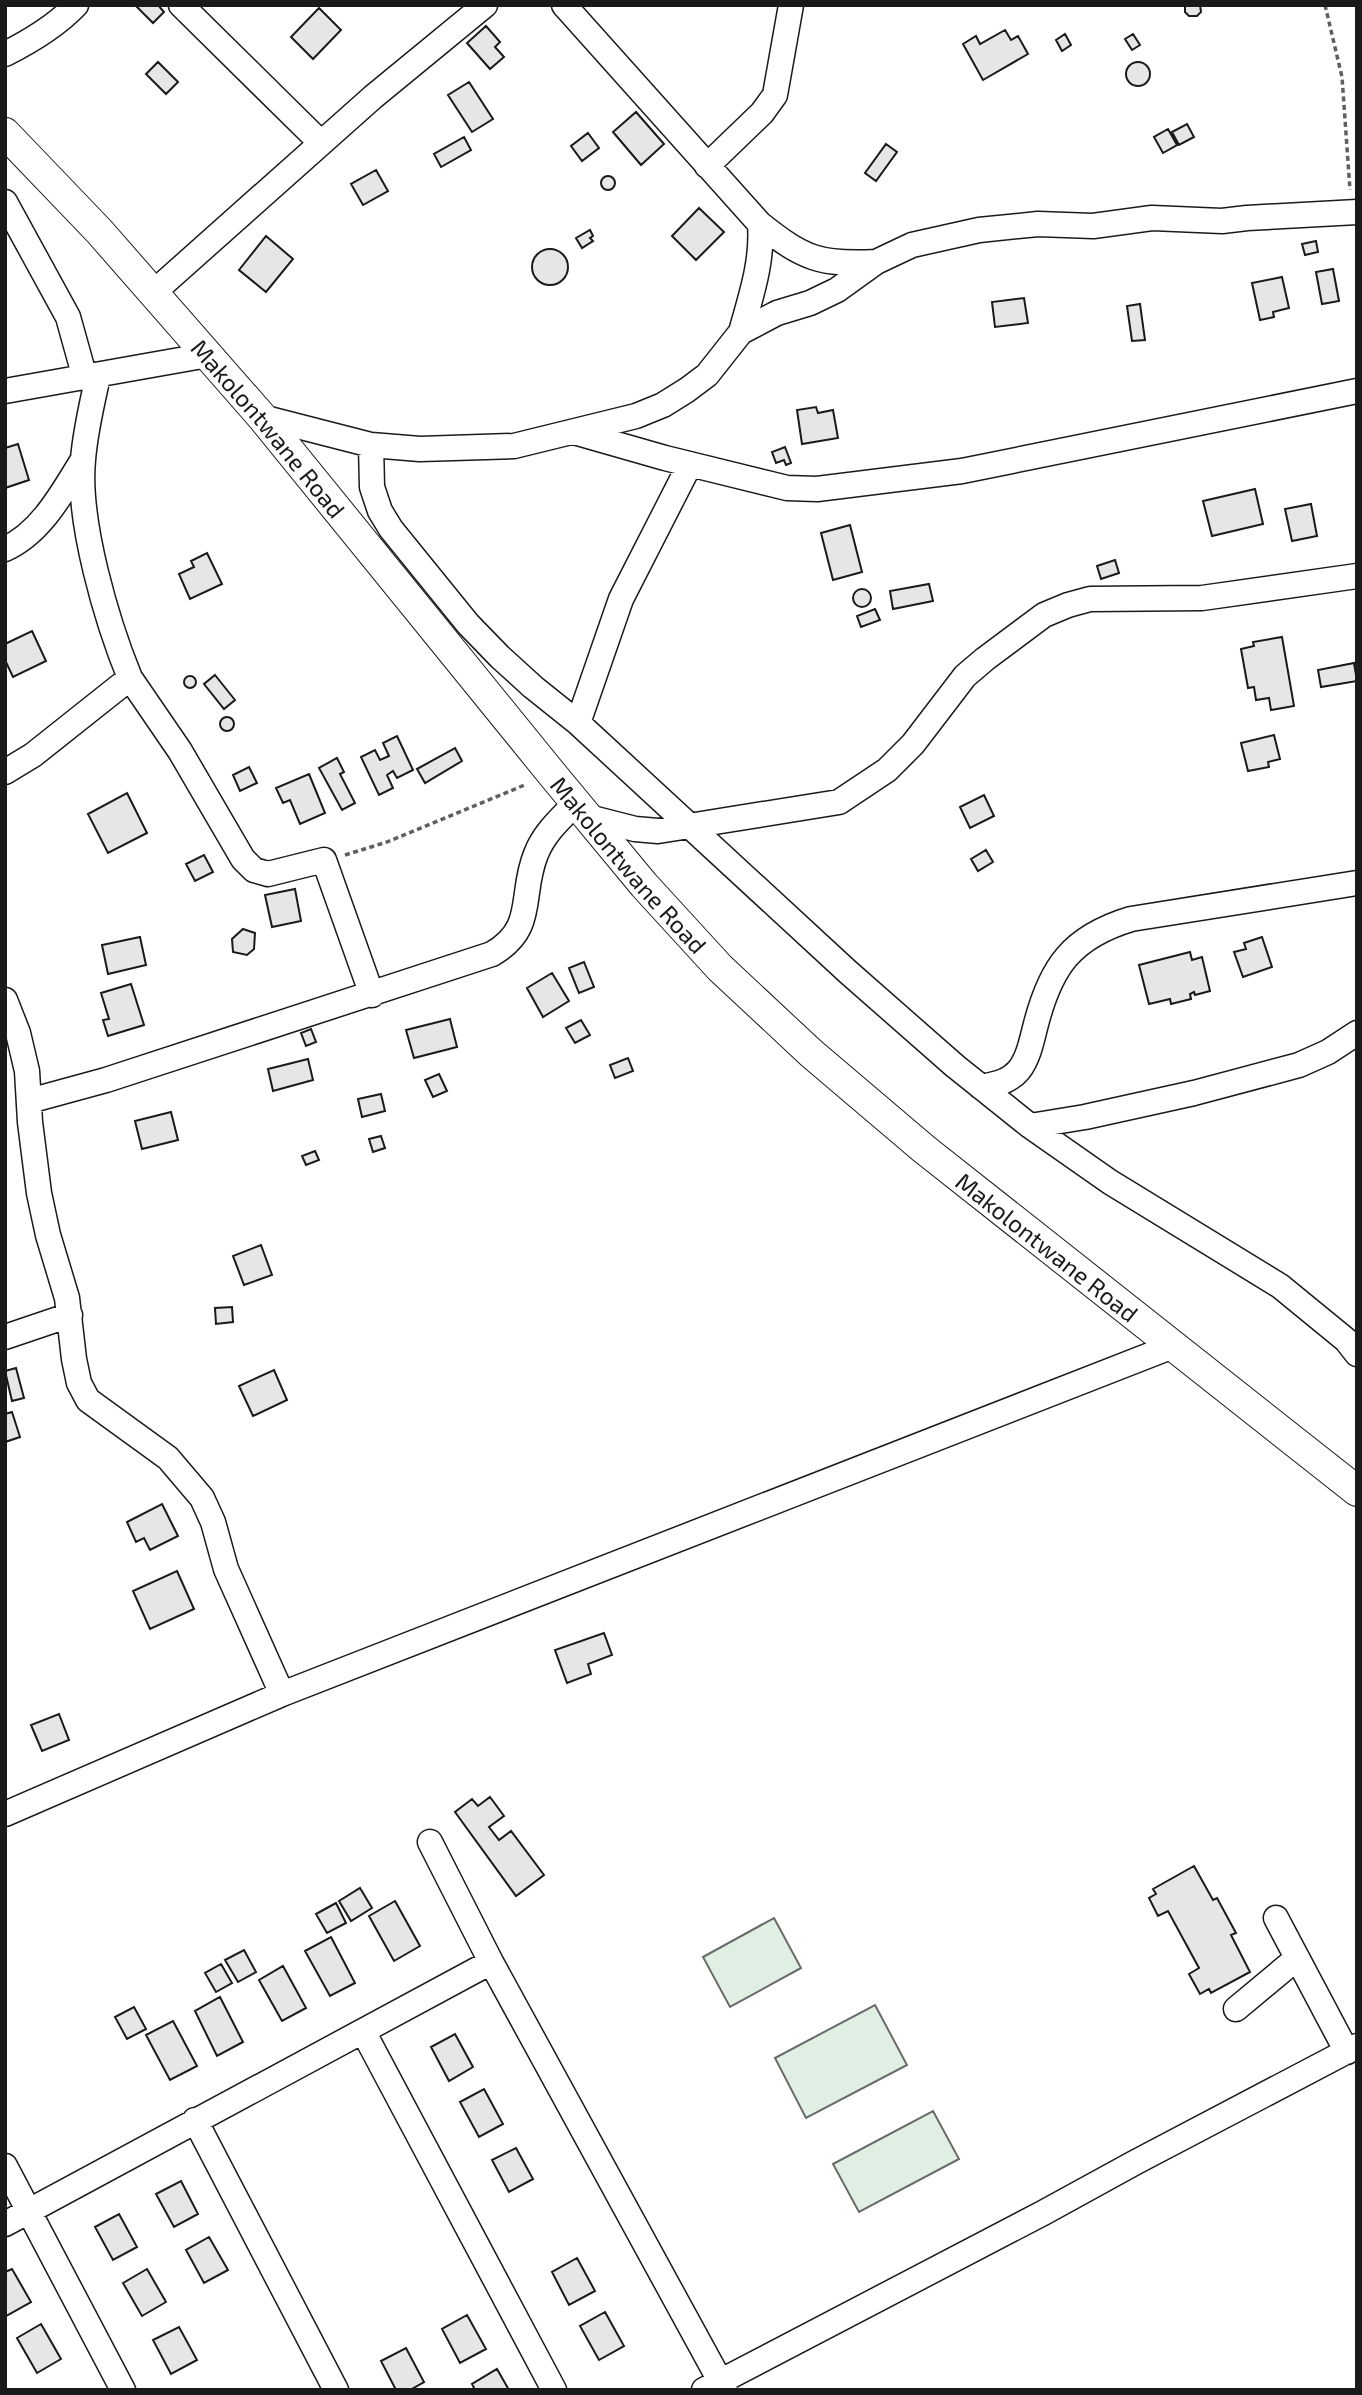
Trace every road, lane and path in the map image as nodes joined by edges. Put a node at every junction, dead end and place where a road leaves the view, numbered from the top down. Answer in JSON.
{"nodes":[{"id":1,"x":76,"y":5,"type":"edge"},
{"id":2,"x":181,"y":5,"type":"edge"},
{"id":3,"x":485,"y":5,"type":"edge"},
{"id":4,"x":564,"y":5,"type":"edge"},
{"id":5,"x":791,"y":5,"type":"edge"},
{"id":6,"x":1325,"y":5,"type":"edge"},
{"id":7,"x":5,"y":54,"type":"edge"},
{"id":8,"x":5,"y":133,"type":"edge"},
{"id":9,"x":321,"y":143,"type":"junction"},
{"id":10,"x":707,"y":166,"type":"junction"},
{"id":11,"x":5,"y":202,"type":"edge"},
{"id":12,"x":1354,"y":212,"type":"edge"},
{"id":13,"x":760,"y":224,"type":"junction"},
{"id":14,"x":876,"y":262,"type":"junction"},
{"id":15,"x":154,"y":292,"type":"junction"},
{"id":16,"x":741,"y":332,"type":"junction"},
{"id":17,"x":208,"y":355,"type":"junction"},
{"id":18,"x":91,"y":377,"type":"junction"},
{"id":19,"x":5,"y":391,"type":"edge"},
{"id":20,"x":1357,"y":391,"type":"edge"},
{"id":21,"x":262,"y":417,"type":"junction"},
{"id":22,"x":573,"y":432,"type":"junction"},
{"id":23,"x":371,"y":445,"type":"junction"},
{"id":24,"x":82,"y":461,"type":"junction"},
{"id":25,"x":691,"y":464,"type":"junction"},
{"id":26,"x":344,"y":516,"type":"junction"},
{"id":27,"x":391,"y":529,"type":"junction"},
{"id":28,"x":5,"y":549,"type":"edge"},
{"id":29,"x":1357,"y":576,"type":"edge"},
{"id":30,"x":130,"y":678,"type":"junction"},
{"id":31,"x":578,"y":723,"type":"junction"},
{"id":32,"x":5,"y":772,"type":"edge"},
{"id":33,"x":552,"y":774,"type":"junction"},
{"id":34,"x":582,"y":809,"type":"junction"},
{"id":35,"x":692,"y":827,"type":"junction"},
{"id":36,"x":324,"y":860,"type":"junction"},
{"id":37,"x":1357,"y":883,"type":"edge"},
{"id":38,"x":372,"y":995,"type":"junction"},
{"id":39,"x":5,"y":1000,"type":"edge"},
{"id":40,"x":1357,"y":1033,"type":"edge"},
{"id":41,"x":981,"y":1087,"type":"junction"},
{"id":42,"x":29,"y":1101,"type":"junction"},
{"id":43,"x":1030,"y":1126,"type":"junction"},
{"id":44,"x":70,"y":1315,"type":"junction"},
{"id":45,"x":5,"y":1337,"type":"edge"},
{"id":46,"x":1173,"y":1346,"type":"junction"},
{"id":47,"x":1357,"y":1354,"type":"edge"},
{"id":48,"x":1357,"y":1491,"type":"edge"},
{"id":49,"x":282,"y":1694,"type":"junction"},
{"id":50,"x":5,"y":1814,"type":"edge"},
{"id":51,"x":430,"y":1842,"type":"dead end"},
{"id":52,"x":1276,"y":1918,"type":"dead end"},
{"id":53,"x":1296,"y":1959,"type":"junction"},
{"id":54,"x":492,"y":1962,"type":"junction"},
{"id":55,"x":1236,"y":2009,"type":"dead end"},
{"id":56,"x":363,"y":2031,"type":"junction"},
{"id":57,"x":1352,"y":2049,"type":"edge"},
{"id":58,"x":195,"y":2120,"type":"junction"},
{"id":59,"x":5,"y":2166,"type":"edge"},
{"id":60,"x":29,"y":2211,"type":"junction"},
{"id":61,"x":5,"y":2224,"type":"edge"},
{"id":62,"x":717,"y":2387,"type":"edge"},
{"id":63,"x":123,"y":2390,"type":"edge"},
{"id":64,"x":337,"y":2390,"type":"edge"},
{"id":65,"x":554,"y":2390,"type":"edge"}],
"edges":[{"from":1,"to":7,"type":"street"},
{"from":2,"to":9,"type":"street"},
{"from":3,"to":9,"type":"street"},
{"from":4,"to":10,"type":"street"},
{"from":5,"to":10,"type":"street"},
{"from":6,"to":12,"type":"path"},
{"from":8,"to":15,"type":"main road","name":"Makolontwane Road"},
{"from":9,"to":15,"type":"street"},
{"from":10,"to":13,"type":"street"},
{"from":11,"to":18,"type":"street"},
{"from":12,"to":14,"type":"street"},
{"from":13,"to":14,"type":"street"},
{"from":13,"to":16,"type":"street"},
{"from":14,"to":16,"type":"street"},
{"from":15,"to":17,"type":"main road","name":"Makolontwane Road"},
{"from":16,"to":22,"type":"street"},
{"from":17,"to":18,"type":"street"},
{"from":17,"to":21,"type":"main road","name":"Makolontwane Road"},
{"from":18,"to":19,"type":"street"},
{"from":18,"to":24,"type":"street"},
{"from":20,"to":25,"type":"street"},
{"from":21,"to":23,"type":"street"},
{"from":21,"to":26,"type":"main road","name":"Makolontwane Road"},
{"from":22,"to":23,"type":"street"},
{"from":22,"to":25,"type":"street"},
{"from":23,"to":27,"type":"street"},
{"from":24,"to":28,"type":"street"},
{"from":24,"to":30,"type":"street"},
{"from":25,"to":31,"type":"street"},
{"from":26,"to":27,"type":"street"},
{"from":26,"to":33,"type":"main road","name":"Makolontwane Road"},
{"from":27,"to":31,"type":"street"},
{"from":29,"to":35,"type":"street"},
{"from":30,"to":32,"type":"street"},
{"from":30,"to":36,"type":"street"},
{"from":31,"to":35,"type":"street"},
{"from":33,"to":34,"type":"main road","name":"Makolontwane Road"},
{"from":33,"to":36,"type":"path"},
{"from":34,"to":35,"type":"street"},
{"from":34,"to":38,"type":"street"},
{"from":34,"to":46,"type":"main road","name":"Makolontwane Road"},
{"from":35,"to":41,"type":"street"},
{"from":36,"to":38,"type":"street"},
{"from":37,"to":41,"type":"street"},
{"from":38,"to":42,"type":"street"},
{"from":39,"to":42,"type":"street"},
{"from":40,"to":43,"type":"street"},
{"from":41,"to":43,"type":"street"},
{"from":42,"to":44,"type":"street"},
{"from":43,"to":47,"type":"street"},
{"from":44,"to":45,"type":"street"},
{"from":44,"to":49,"type":"street"},
{"from":46,"to":48,"type":"main road","name":"Makolontwane Road"},
{"from":46,"to":49,"type":"street"},
{"from":49,"to":50,"type":"street"},
{"from":51,"to":54,"type":"street"},
{"from":52,"to":53,"type":"street"},
{"from":53,"to":55,"type":"street"},
{"from":53,"to":57,"type":"street"},
{"from":54,"to":56,"type":"street"},
{"from":54,"to":62,"type":"street"},
{"from":56,"to":58,"type":"street"},
{"from":56,"to":65,"type":"street"},
{"from":57,"to":62,"type":"street"},
{"from":58,"to":60,"type":"street"},
{"from":58,"to":64,"type":"street"},
{"from":59,"to":60,"type":"street"},
{"from":60,"to":61,"type":"street"},
{"from":60,"to":63,"type":"street"}]}
